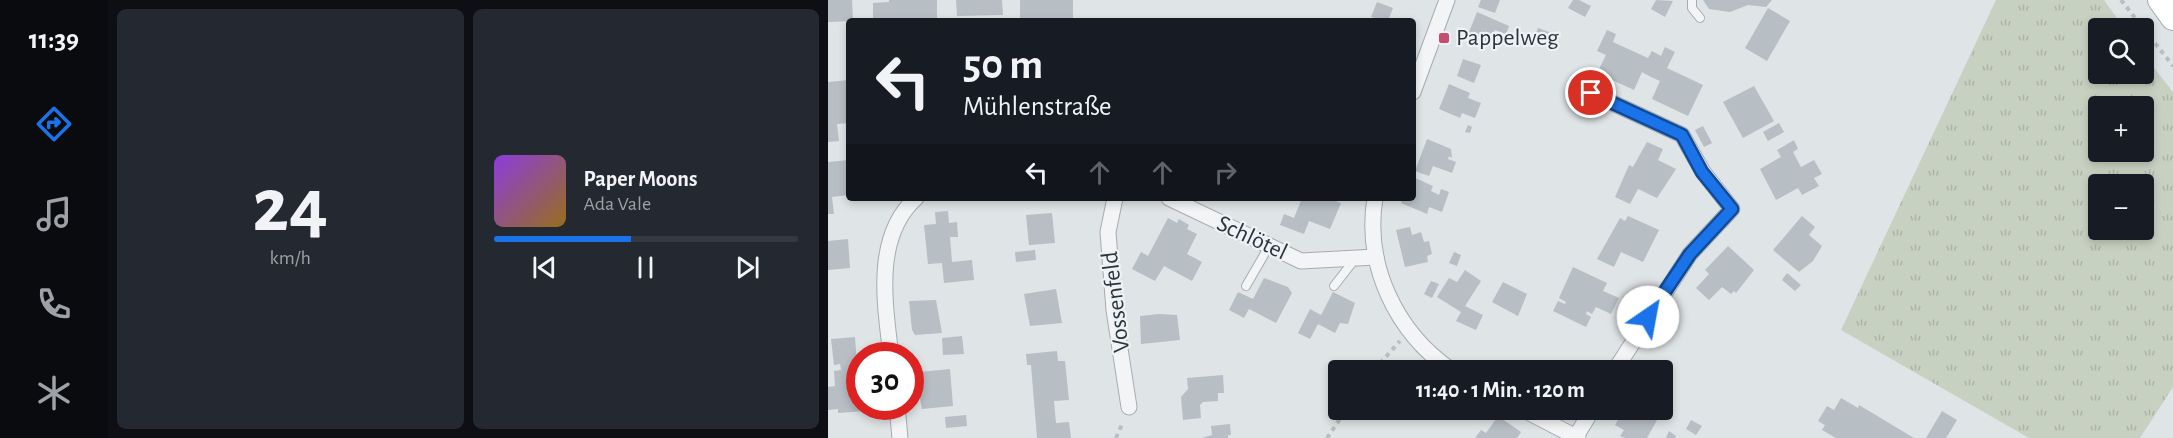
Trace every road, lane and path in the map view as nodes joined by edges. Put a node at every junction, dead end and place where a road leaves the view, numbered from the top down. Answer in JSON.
{"nodes":[{"id":1,"x":1447,"y":0,"type":"edge"},
{"id":2,"x":1692,"y":0,"type":"edge"},
{"id":3,"x":2121,"y":0,"type":"edge"},
{"id":4,"x":2160,"y":0,"type":"edge"},
{"id":5,"x":1700,"y":18,"type":"dead end"},
{"id":6,"x":2135,"y":18,"type":"edge"},
{"id":7,"x":2173,"y":18,"type":"edge"},
{"id":8,"x":2154,"y":43,"type":"edge"},
{"id":9,"x":2173,"y":66,"type":"edge"},
{"id":10,"x":1416,"y":84,"type":"edge"},
{"id":11,"x":1591,"y":93,"type":"dead end"},
{"id":12,"x":914,"y":201,"type":"edge"},
{"id":13,"x":1114,"y":201,"type":"edge"},
{"id":14,"x":1175,"y":201,"type":"edge"},
{"id":15,"x":1374,"y":201,"type":"edge"},
{"id":16,"x":1268,"y":248,"type":"junction"},
{"id":17,"x":1376,"y":257,"type":"junction"},
{"id":18,"x":1356,"y":258,"type":"junction"},
{"id":19,"x":1246,"y":286,"type":"dead end"},
{"id":20,"x":1334,"y":286,"type":"dead end"},
{"id":21,"x":1409,"y":332,"type":"junction"},
{"id":22,"x":889,"y":342,"type":"edge"},
{"id":23,"x":1383,"y":360,"type":"edge"},
{"id":24,"x":1440,"y":360,"type":"edge"},
{"id":25,"x":1621,"y":360,"type":"edge"},
{"id":26,"x":1129,"y":407,"type":"dead end"},
{"id":27,"x":898,"y":420,"type":"edge"},
{"id":28,"x":1339,"y":420,"type":"edge"},
{"id":29,"x":1543,"y":420,"type":"edge"},
{"id":30,"x":1586,"y":420,"type":"edge"},
{"id":31,"x":900,"y":438,"type":"edge"},
{"id":32,"x":1327,"y":438,"type":"edge"},
{"id":33,"x":1576,"y":438,"type":"edge"}],
"edges":[{"from":1,"to":10,"type":"street"},
{"from":2,"to":5,"type":"lane"},
{"from":3,"to":6,"type":"path"},
{"from":4,"to":7,"type":"main road"},
{"from":8,"to":9,"type":"path"},
{"from":11,"to":25,"type":"street"},
{"from":12,"to":22,"type":"street"},
{"from":13,"to":26,"type":"street","name":"Vossenfeld"},
{"from":14,"to":16,"type":"street","name":"Schlötel"},
{"from":15,"to":17,"type":"street"},
{"from":16,"to":18,"type":"street","name":"Schlötel"},
{"from":16,"to":19,"type":"lane"},
{"from":17,"to":18,"type":"street","name":"Schlötel"},
{"from":17,"to":21,"type":"street"},
{"from":18,"to":20,"type":"lane"},
{"from":21,"to":23,"type":"path"},
{"from":21,"to":24,"type":"street"},
{"from":27,"to":31,"type":"street"},
{"from":28,"to":32,"type":"path"},
{"from":29,"to":33,"type":"street"},
{"from":30,"to":33,"type":"street"}]}
